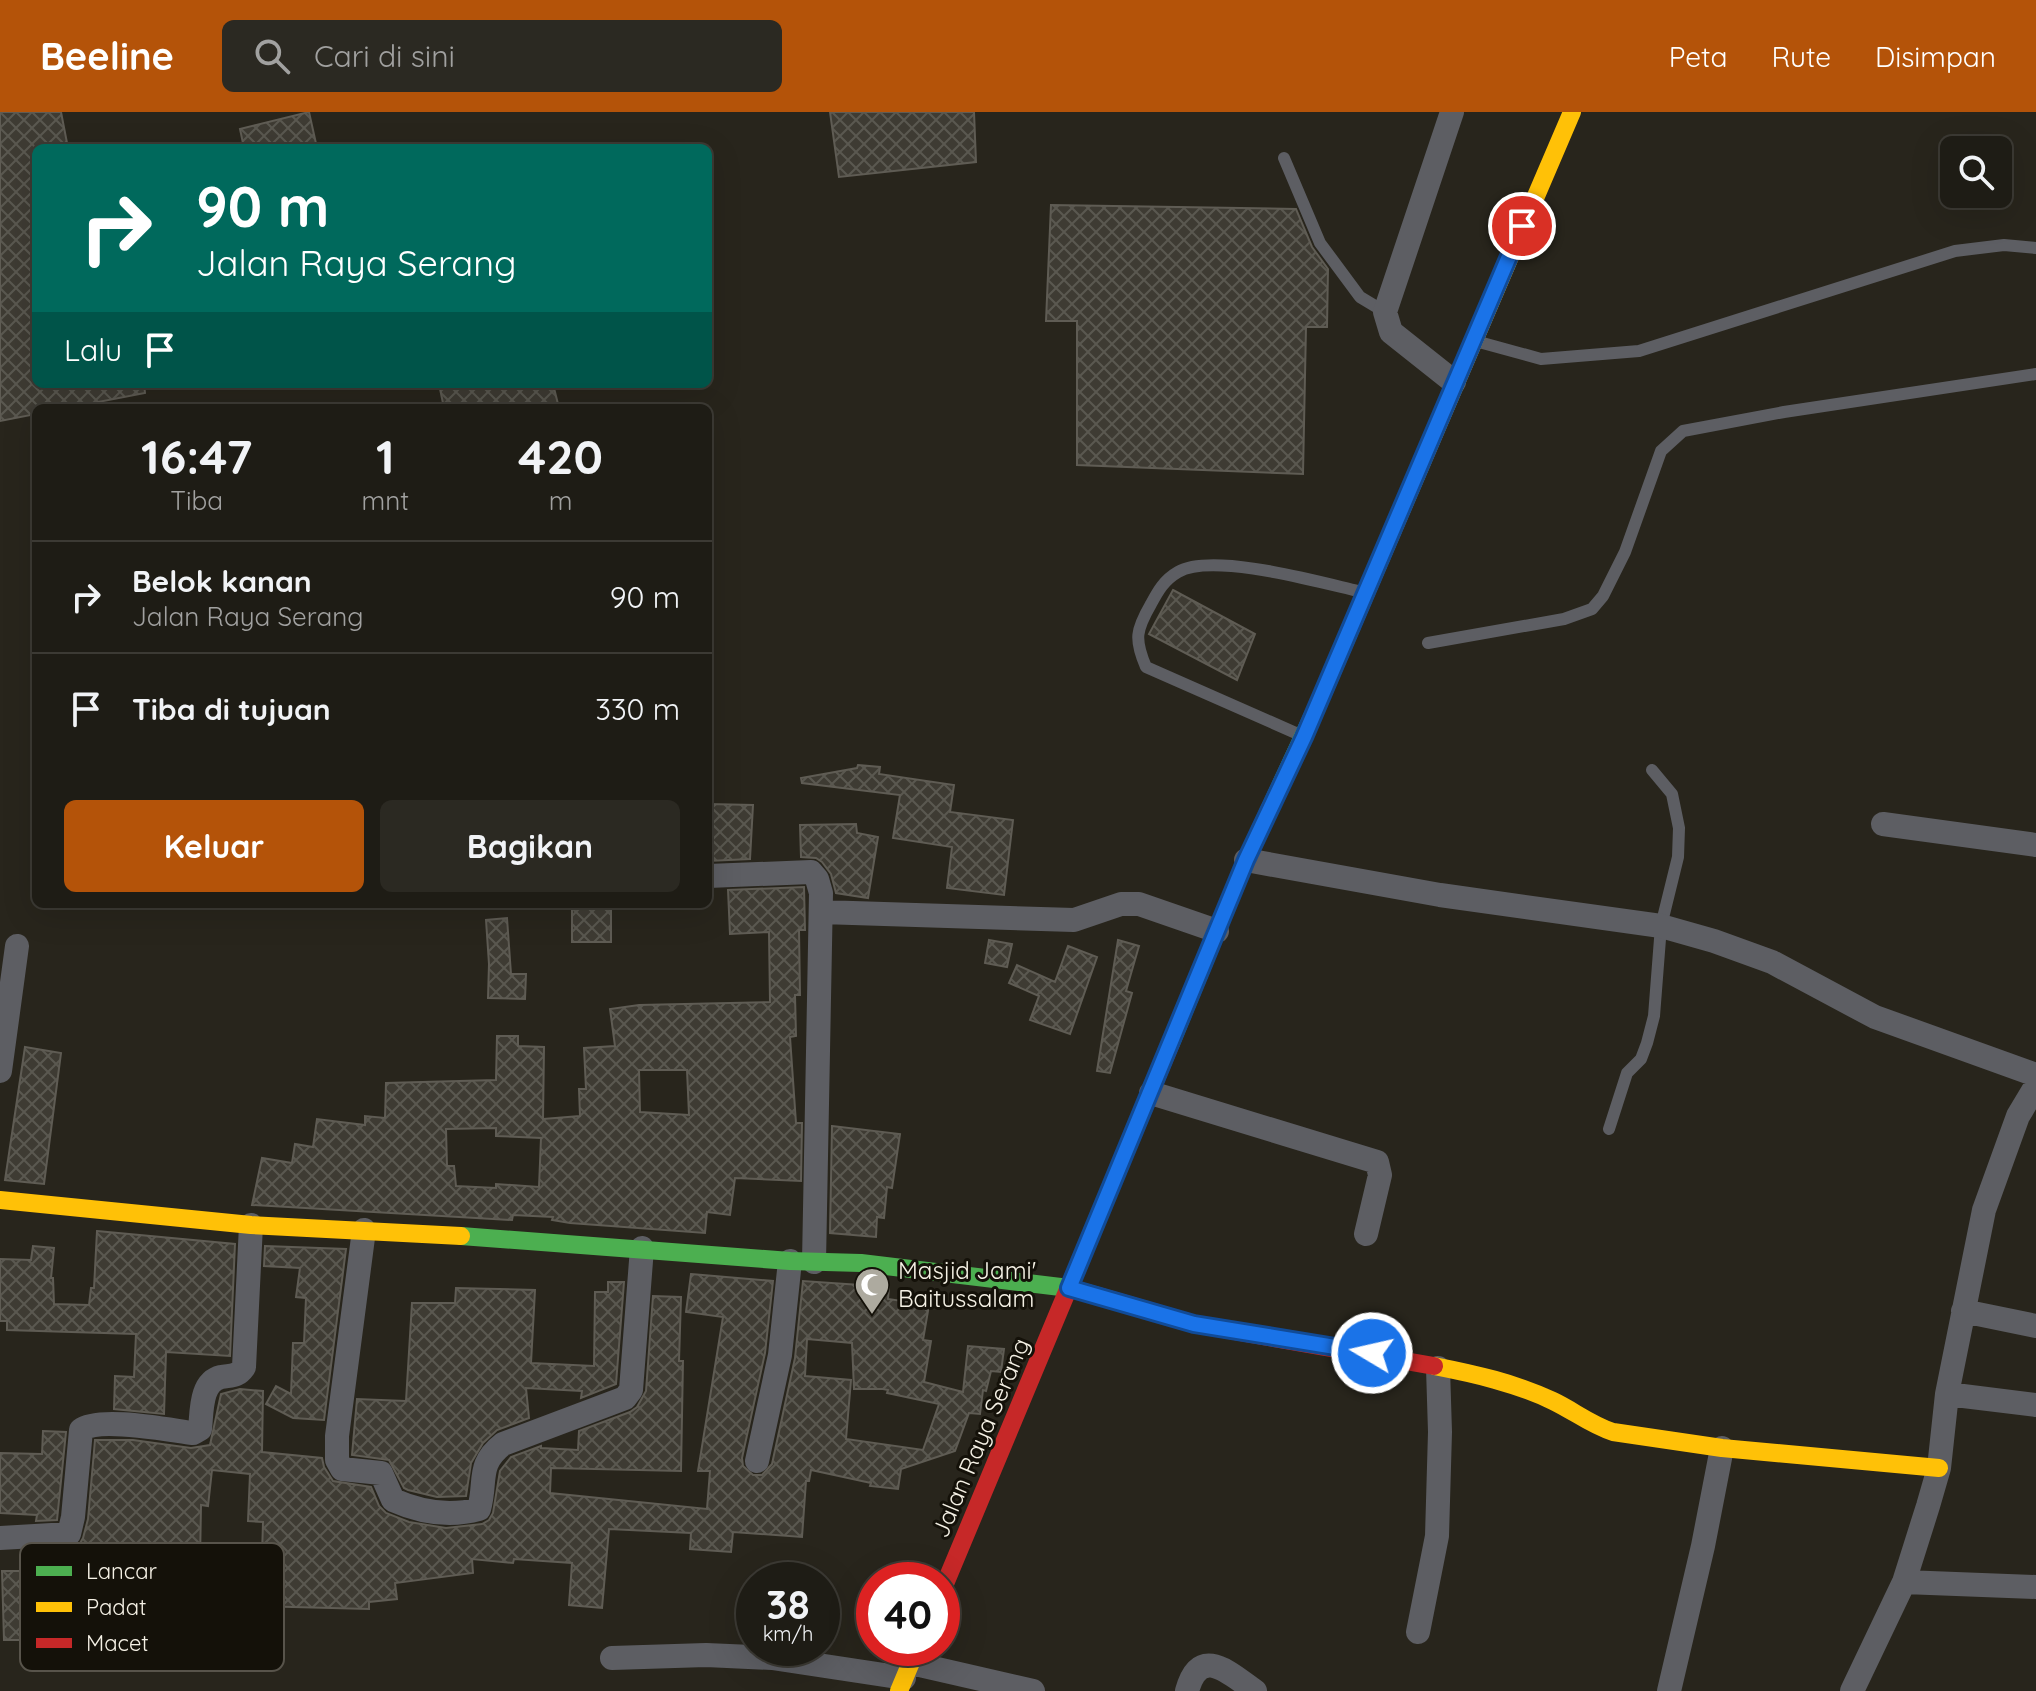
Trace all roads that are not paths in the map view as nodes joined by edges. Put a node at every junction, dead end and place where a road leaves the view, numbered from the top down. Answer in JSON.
{"nodes":[{"id":1,"x":1452,"y":112,"type":"edge"},
{"id":2,"x":1572,"y":112,"type":"edge"},
{"id":3,"x":1284,"y":158,"type":"dead end"},
{"id":4,"x":2036,"y":248,"type":"edge"},
{"id":5,"x":1385,"y":312,"type":"junction"},
{"id":6,"x":1472,"y":340,"type":"junction"},
{"id":7,"x":2036,"y":374,"type":"edge"},
{"id":8,"x":1454,"y":382,"type":"junction"},
{"id":9,"x":1366,"y":592,"type":"junction"},
{"id":10,"x":1428,"y":643,"type":"dead end"},
{"id":11,"x":1304,"y":737,"type":"junction"},
{"id":12,"x":1652,"y":770,"type":"dead end"},
{"id":13,"x":1883,"y":824,"type":"dead end"},
{"id":14,"x":2036,"y":845,"type":"edge"},
{"id":15,"x":1246,"y":860,"type":"junction"},
{"id":16,"x":712,"y":876,"type":"edge"},
{"id":17,"x":821,"y":912,"type":"junction"},
{"id":18,"x":1661,"y":926,"type":"junction"},
{"id":19,"x":1217,"y":931,"type":"junction"},
{"id":20,"x":17,"y":946,"type":"dead end"},
{"id":21,"x":0,"y":1071,"type":"edge"},
{"id":22,"x":2036,"y":1075,"type":"edge"},
{"id":23,"x":2036,"y":1086,"type":"edge"},
{"id":24,"x":1151,"y":1093,"type":"junction"},
{"id":25,"x":1609,"y":1129,"type":"dead end"},
{"id":26,"x":0,"y":1200,"type":"edge"},
{"id":27,"x":251,"y":1225,"type":"junction"},
{"id":28,"x":364,"y":1230,"type":"junction"},
{"id":29,"x":1366,"y":1234,"type":"dead end"},
{"id":30,"x":642,"y":1248,"type":"junction"},
{"id":31,"x":802,"y":1262,"type":"junction"},
{"id":32,"x":1069,"y":1288,"type":"junction"},
{"id":33,"x":1963,"y":1311,"type":"junction"},
{"id":34,"x":2036,"y":1326,"type":"edge"},
{"id":35,"x":1438,"y":1368,"type":"junction"},
{"id":36,"x":1947,"y":1394,"type":"junction"},
{"id":37,"x":2036,"y":1405,"type":"edge"},
{"id":38,"x":1722,"y":1448,"type":"junction"},
{"id":39,"x":757,"y":1461,"type":"dead end"},
{"id":40,"x":1939,"y":1468,"type":"junction"},
{"id":41,"x":0,"y":1538,"type":"edge"},
{"id":42,"x":954,"y":1562,"type":"edge"},
{"id":43,"x":1904,"y":1582,"type":"junction"},
{"id":44,"x":2036,"y":1587,"type":"edge"},
{"id":45,"x":1418,"y":1632,"type":"dead end"},
{"id":46,"x":612,"y":1658,"type":"dead end"},
{"id":47,"x":908,"y":1670,"type":"edge"},
{"id":48,"x":1033,"y":1691,"type":"edge"},
{"id":49,"x":1187,"y":1691,"type":"edge"},
{"id":50,"x":1255,"y":1691,"type":"edge"},
{"id":51,"x":1669,"y":1691,"type":"edge"},
{"id":52,"x":1852,"y":1691,"type":"edge"}],
"edges":[{"from":1,"to":5,"type":"street"},
{"from":2,"to":6,"type":"main road","name":"Jalan Raya Serang"},
{"from":3,"to":5,"type":"lane"},
{"from":4,"to":6,"type":"lane"},
{"from":5,"to":8,"type":"street"},
{"from":6,"to":8,"type":"main road","name":"Jalan Raya Serang"},
{"from":7,"to":10,"type":"lane"},
{"from":8,"to":9,"type":"main road","name":"Jalan Raya Serang"},
{"from":9,"to":11,"type":"main road","name":"Jalan Raya Serang"},
{"from":9,"to":11,"type":"lane"},
{"from":11,"to":15,"type":"main road","name":"Jalan Raya Serang"},
{"from":12,"to":18,"type":"lane"},
{"from":13,"to":14,"type":"street"},
{"from":15,"to":18,"type":"street"},
{"from":15,"to":19,"type":"main road","name":"Jalan Raya Serang"},
{"from":16,"to":17,"type":"street"},
{"from":17,"to":19,"type":"street"},
{"from":17,"to":31,"type":"street"},
{"from":18,"to":22,"type":"street"},
{"from":18,"to":25,"type":"lane"},
{"from":19,"to":24,"type":"main road","name":"Jalan Raya Serang"},
{"from":20,"to":21,"type":"street"},
{"from":23,"to":33,"type":"street"},
{"from":24,"to":29,"type":"street"},
{"from":24,"to":32,"type":"main road","name":"Jalan Raya Serang"},
{"from":26,"to":27,"type":"main road"},
{"from":27,"to":28,"type":"main road"},
{"from":27,"to":41,"type":"street"},
{"from":28,"to":30,"type":"main road"},
{"from":28,"to":30,"type":"street"},
{"from":30,"to":31,"type":"main road"},
{"from":31,"to":32,"type":"main road"},
{"from":31,"to":39,"type":"street"},
{"from":32,"to":35,"type":"main road"},
{"from":32,"to":42,"type":"main road","name":"Jalan Raya Serang"},
{"from":33,"to":34,"type":"street"},
{"from":33,"to":36,"type":"street"},
{"from":35,"to":38,"type":"main road"},
{"from":35,"to":45,"type":"street"},
{"from":36,"to":37,"type":"street"},
{"from":36,"to":40,"type":"street"},
{"from":38,"to":40,"type":"main road"},
{"from":38,"to":51,"type":"street"},
{"from":40,"to":43,"type":"street"},
{"from":43,"to":44,"type":"street"},
{"from":43,"to":52,"type":"street"},
{"from":46,"to":47,"type":"street"},
{"from":47,"to":48,"type":"street"},
{"from":49,"to":50,"type":"street"}]}
